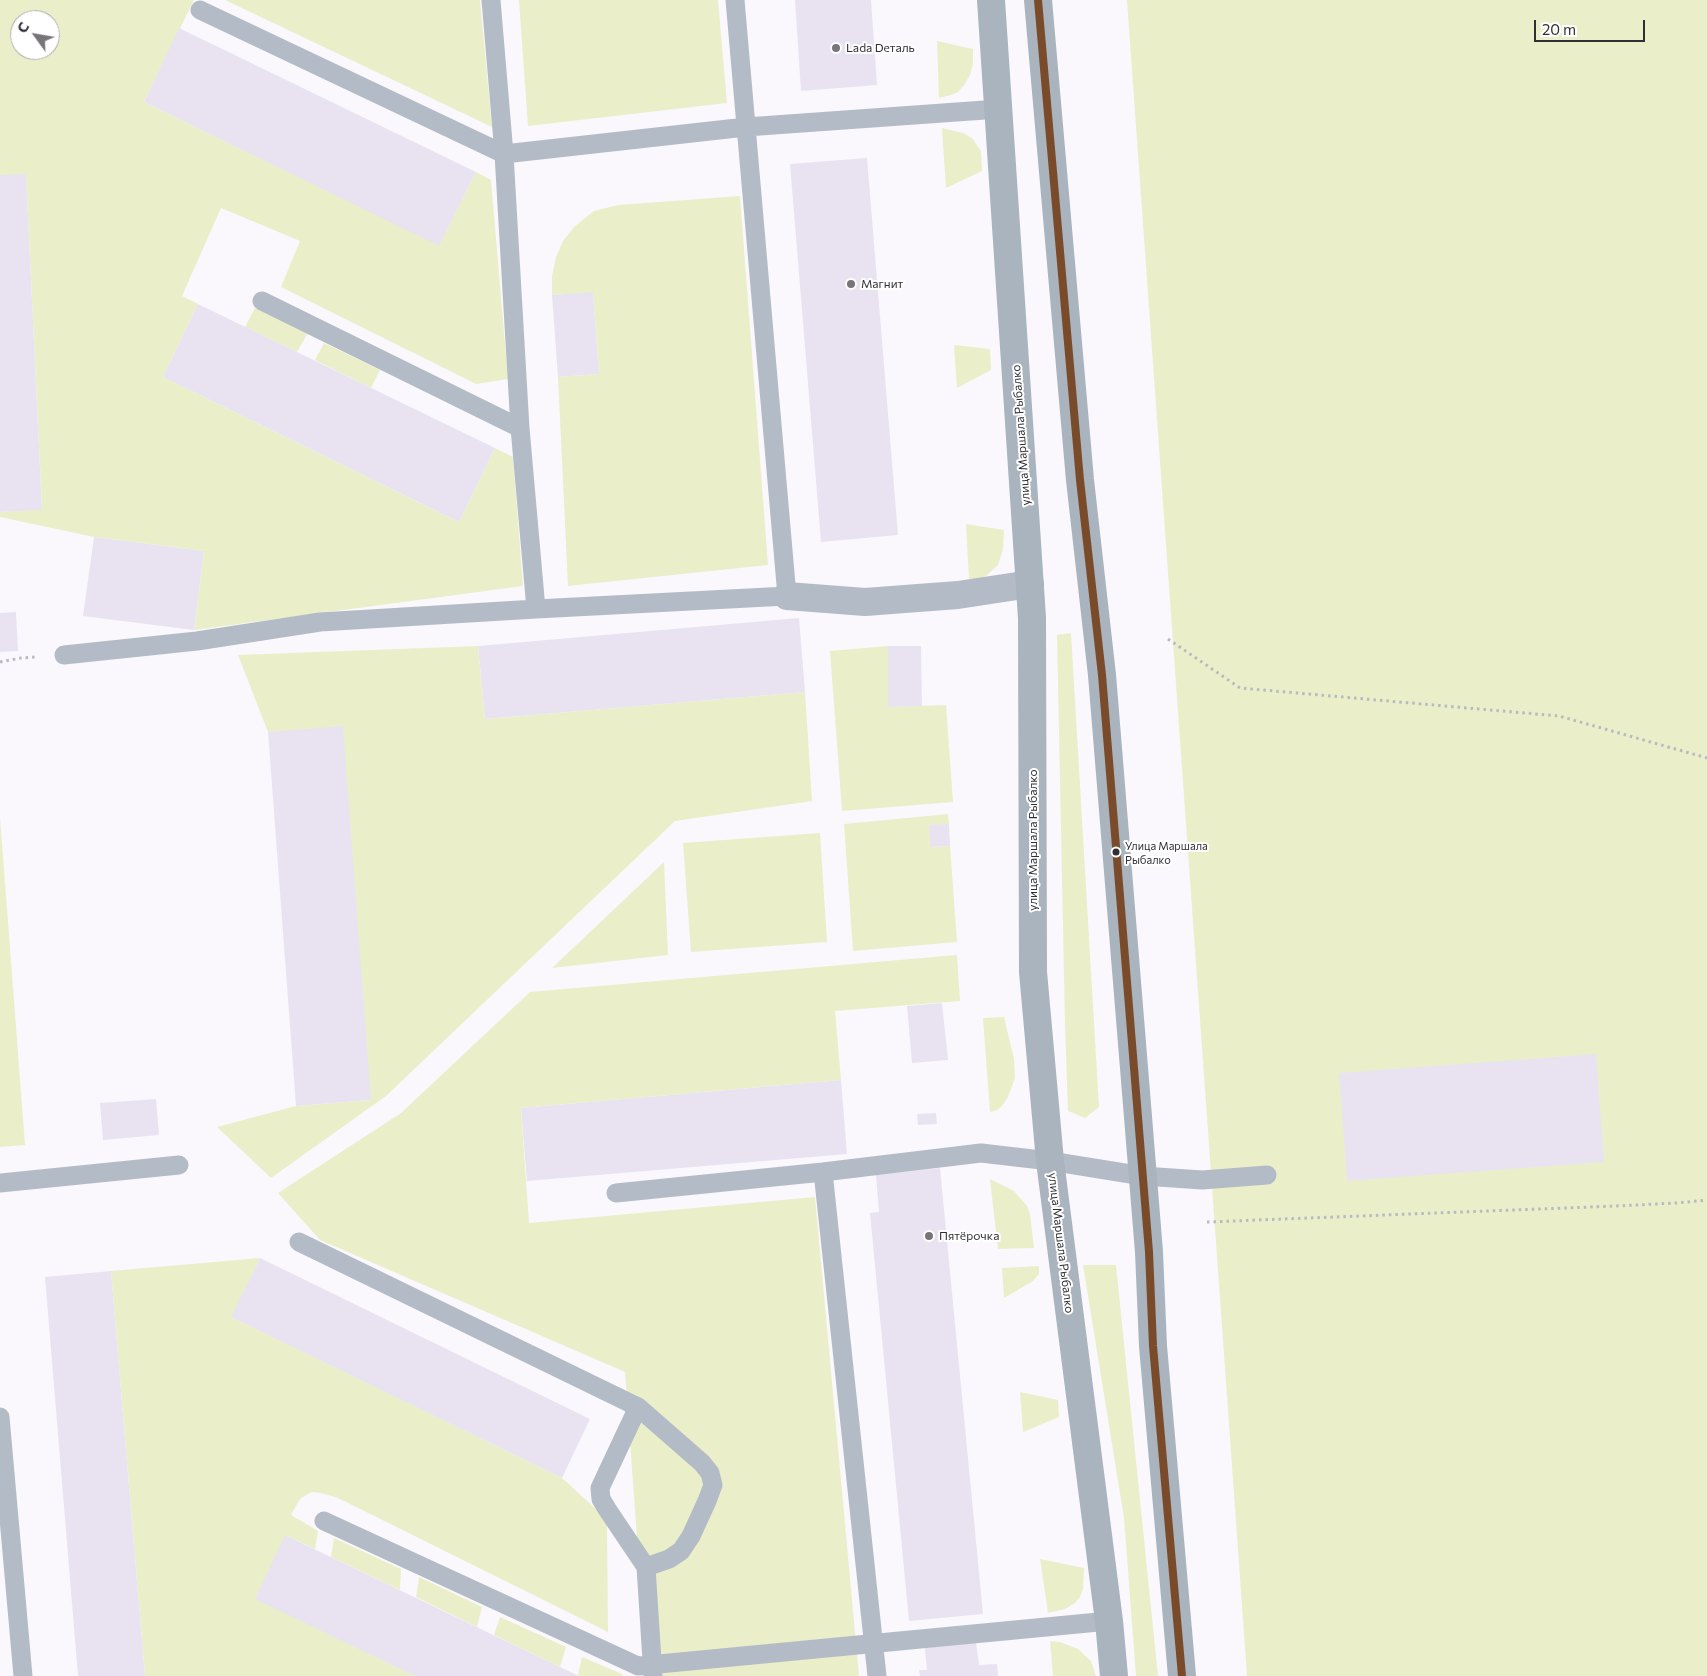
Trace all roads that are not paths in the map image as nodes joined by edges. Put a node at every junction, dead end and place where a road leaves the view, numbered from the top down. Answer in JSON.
{"nodes":[{"id":1,"x":490,"y":0,"type":"edge"},
{"id":2,"x":735,"y":0,"type":"edge"},
{"id":3,"x":992,"y":0,"type":"edge"},
{"id":4,"x":1038,"y":0,"type":"edge"},
{"id":5,"x":200,"y":10,"type":"dead end"},
{"id":6,"x":999,"y":109,"type":"junction"},
{"id":7,"x":746,"y":127,"type":"junction"},
{"id":8,"x":504,"y":154,"type":"junction"},
{"id":9,"x":262,"y":301,"type":"dead end"},
{"id":10,"x":520,"y":428,"type":"junction"},
{"id":11,"x":1030,"y":584,"type":"junction"},
{"id":12,"x":787,"y":596,"type":"junction"},
{"id":13,"x":536,"y":609,"type":"junction"},
{"id":14,"x":64,"y":655,"type":"road end"},
{"id":15,"x":1050,"y":1161,"type":"junction"},
{"id":16,"x":179,"y":1165,"type":"dead end"},
{"id":17,"x":823,"y":1172,"type":"junction"},
{"id":18,"x":1268,"y":1175,"type":"dead end"},
{"id":19,"x":1143,"y":1176,"type":"junction"},
{"id":20,"x":0,"y":1183,"type":"edge"},
{"id":21,"x":616,"y":1193,"type":"dead end"},
{"id":22,"x":299,"y":1242,"type":"dead end"},
{"id":23,"x":638,"y":1407,"type":"junction"},
{"id":24,"x":0,"y":1417,"type":"edge"},
{"id":25,"x":324,"y":1521,"type":"dead end"},
{"id":26,"x":646,"y":1567,"type":"junction"},
{"id":27,"x":1109,"y":1621,"type":"junction"},
{"id":28,"x":875,"y":1644,"type":"junction"},
{"id":29,"x":653,"y":1671,"type":"edge"},
{"id":30,"x":23,"y":1676,"type":"edge"},
{"id":31,"x":877,"y":1676,"type":"edge"},
{"id":32,"x":1114,"y":1676,"type":"edge"},
{"id":33,"x":1182,"y":1676,"type":"edge"}],
"edges":[{"from":1,"to":8,"type":"lane"},
{"from":2,"to":7,"type":"lane"},
{"from":3,"to":6,"type":"main road","name":"улица Маршала Рыбалко"},
{"from":4,"to":19,"type":"main road"},
{"from":5,"to":8,"type":"lane"},
{"from":6,"to":7,"type":"lane"},
{"from":6,"to":11,"type":"main road","name":"улица Маршала Рыбалко"},
{"from":7,"to":8,"type":"lane"},
{"from":7,"to":12,"type":"lane"},
{"from":8,"to":10,"type":"lane"},
{"from":9,"to":10,"type":"lane"},
{"from":10,"to":13,"type":"lane"},
{"from":11,"to":12,"type":"street"},
{"from":11,"to":15,"type":"main road","name":"улица Маршала Рыбалко"},
{"from":12,"to":13,"type":"lane"},
{"from":13,"to":14,"type":"lane"},
{"from":15,"to":17,"type":"lane"},
{"from":15,"to":19,"type":"lane"},
{"from":15,"to":27,"type":"main road","name":"улица Маршала Рыбалко"},
{"from":16,"to":20,"type":"lane"},
{"from":17,"to":21,"type":"lane"},
{"from":17,"to":28,"type":"lane"},
{"from":18,"to":19,"type":"lane"},
{"from":19,"to":33,"type":"main road"},
{"from":22,"to":23,"type":"lane"},
{"from":23,"to":26,"type":"lane"},
{"from":23,"to":26,"type":"lane"},
{"from":24,"to":30,"type":"lane"},
{"from":25,"to":29,"type":"lane"},
{"from":26,"to":29,"type":"lane"},
{"from":27,"to":28,"type":"lane"},
{"from":27,"to":32,"type":"main road","name":"улица Маршала Рыбалко"},
{"from":28,"to":29,"type":"lane"},
{"from":28,"to":31,"type":"lane"}]}
